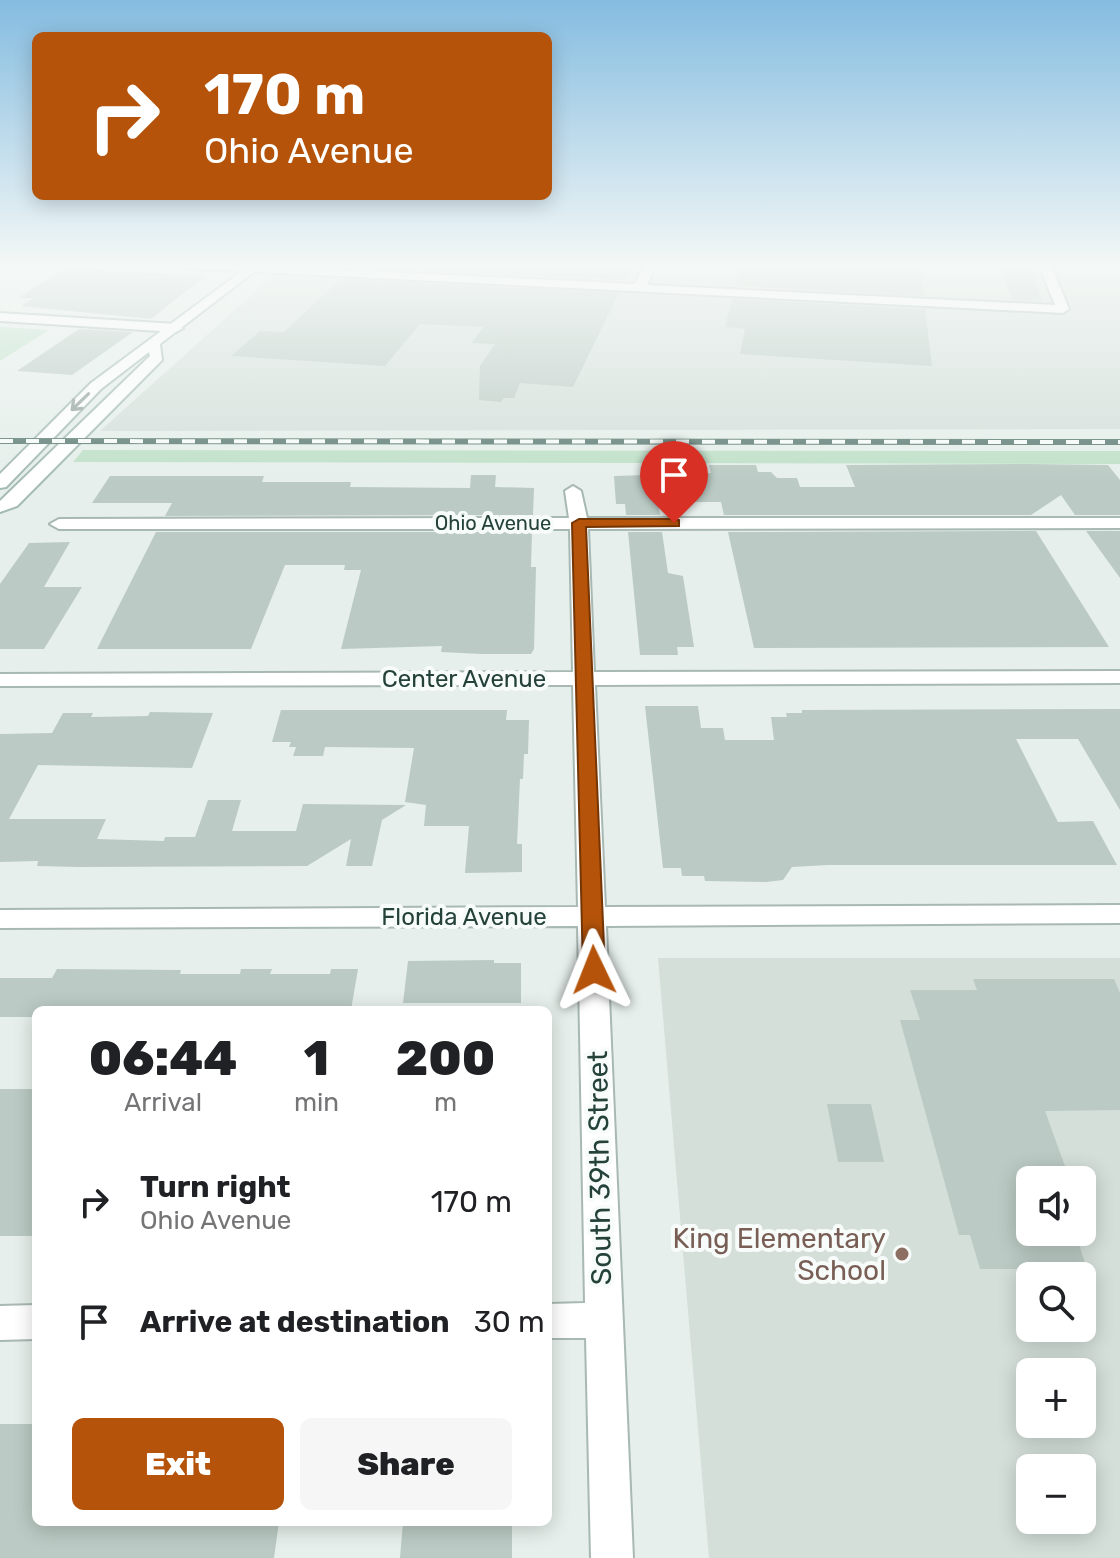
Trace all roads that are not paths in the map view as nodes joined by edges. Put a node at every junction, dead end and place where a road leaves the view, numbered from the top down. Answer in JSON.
{"nodes":[{"id":1,"x":165,"y":338,"type":"edge"},
{"id":2,"x":155,"y":346,"type":"junction"},
{"id":3,"x":0,"y":483,"type":"edge"},
{"id":4,"x":573,"y":491,"type":"dead end"},
{"id":5,"x":0,"y":507,"type":"edge"},
{"id":6,"x":579,"y":523,"type":"junction"},
{"id":7,"x":1120,"y":523,"type":"edge"},
{"id":8,"x":59,"y":524,"type":"dead end"},
{"id":9,"x":1120,"y":677,"type":"edge"},
{"id":10,"x":584,"y":678,"type":"junction"},
{"id":11,"x":0,"y":680,"type":"edge"},
{"id":12,"x":1120,"y":914,"type":"edge"},
{"id":13,"x":592,"y":916,"type":"junction"},
{"id":14,"x":0,"y":919,"type":"edge"},
{"id":15,"x":603,"y":1320,"type":"junction"},
{"id":16,"x":552,"y":1321,"type":"edge"},
{"id":17,"x":32,"y":1322,"type":"edge"},
{"id":18,"x":0,"y":1323,"type":"edge"},
{"id":19,"x":612,"y":1558,"type":"edge"}],
"edges":[{"from":1,"to":2,"type":"street"},
{"from":2,"to":3,"type":"street","one_way":true},
{"from":2,"to":5,"type":"street"},
{"from":4,"to":6,"type":"street","name":"South 39th Street"},
{"from":6,"to":7,"type":"street","name":"Ohio Avenue"},
{"from":6,"to":8,"type":"street","name":"Ohio Avenue"},
{"from":6,"to":10,"type":"street","name":"South 39th Street"},
{"from":9,"to":10,"type":"street","name":"Center Avenue"},
{"from":10,"to":11,"type":"street","name":"Center Avenue"},
{"from":10,"to":13,"type":"street","name":"South 39th Street"},
{"from":12,"to":13,"type":"street","name":"Florida Avenue"},
{"from":13,"to":14,"type":"street","name":"Florida Avenue"},
{"from":13,"to":15,"type":"street","name":"South 39th Street"},
{"from":15,"to":16,"type":"street"},
{"from":15,"to":19,"type":"street","name":"South 39th Street"},
{"from":17,"to":18,"type":"street"}]}
